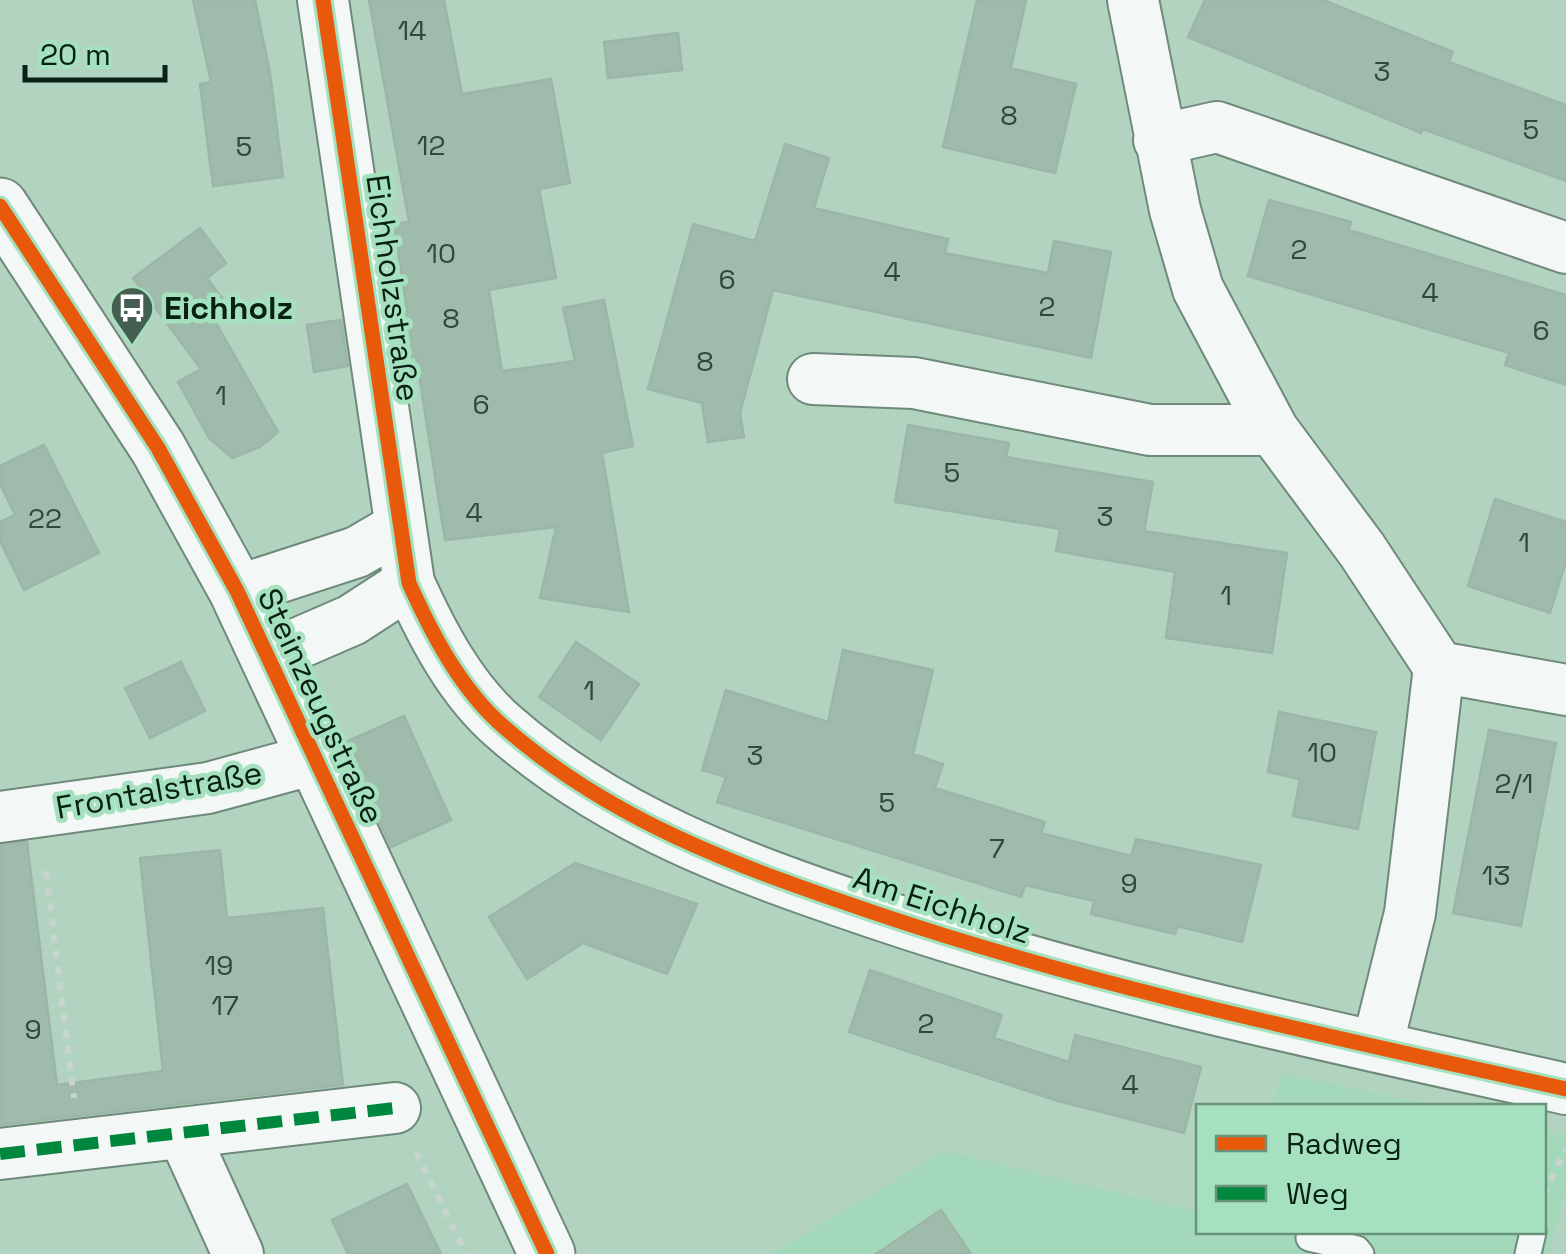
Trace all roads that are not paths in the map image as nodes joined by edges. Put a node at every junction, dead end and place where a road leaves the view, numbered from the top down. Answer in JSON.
{"nodes":[{"id":1,"x":323,"y":0,"type":"edge"},
{"id":2,"x":1133,"y":0,"type":"edge"},
{"id":3,"x":1159,"y":140,"type":"junction"},
{"id":4,"x":0,"y":206,"type":"edge"},
{"id":5,"x":1566,"y":248,"type":"edge"},
{"id":6,"x":813,"y":379,"type":"dead end"},
{"id":7,"x":1274,"y":430,"type":"junction"},
{"id":8,"x":400,"y":527,"type":"junction"},
{"id":9,"x":410,"y":584,"type":"junction"},
{"id":10,"x":238,"y":590,"type":"junction"},
{"id":11,"x":269,"y":656,"type":"junction"},
{"id":12,"x":1438,"y":667,"type":"junction"},
{"id":13,"x":1566,"y":690,"type":"edge"},
{"id":14,"x":318,"y":758,"type":"junction"},
{"id":15,"x":0,"y":817,"type":"edge"},
{"id":16,"x":1377,"y":1047,"type":"junction"},
{"id":17,"x":1566,"y":1090,"type":"edge"},
{"id":18,"x":395,"y":1108,"type":"road end"},
{"id":19,"x":183,"y":1133,"type":"junction"},
{"id":20,"x":0,"y":1154,"type":"edge"},
{"id":21,"x":1310,"y":1234,"type":"edge"},
{"id":22,"x":238,"y":1254,"type":"edge"},
{"id":23,"x":547,"y":1254,"type":"edge"},
{"id":24,"x":1361,"y":1254,"type":"edge"}],
"edges":[{"from":1,"to":8,"type":"street","name":"Eichholzstraße"},
{"from":2,"to":3,"type":"street"},
{"from":3,"to":5,"type":"street"},
{"from":3,"to":7,"type":"street"},
{"from":4,"to":10,"type":"street","name":"Steinzeugstraße"},
{"from":6,"to":7,"type":"street"},
{"from":7,"to":12,"type":"street"},
{"from":8,"to":9,"type":"street","name":"Eichholzstraße"},
{"from":8,"to":10,"type":"street"},
{"from":9,"to":11,"type":"street"},
{"from":9,"to":16,"type":"street","name":"Am Eichholz"},
{"from":10,"to":11,"type":"street","name":"Steinzeugstraße"},
{"from":11,"to":14,"type":"street","name":"Steinzeugstraße"},
{"from":12,"to":13,"type":"street"},
{"from":12,"to":16,"type":"street"},
{"from":14,"to":15,"type":"street","name":"Frontalstraße"},
{"from":14,"to":23,"type":"street","name":"Steinzeugstraße"},
{"from":16,"to":17,"type":"street","name":"Am Eichholz"},
{"from":18,"to":19,"type":"street"},
{"from":19,"to":20,"type":"street"},
{"from":19,"to":22,"type":"street"},
{"from":21,"to":24,"type":"lane"}]}
